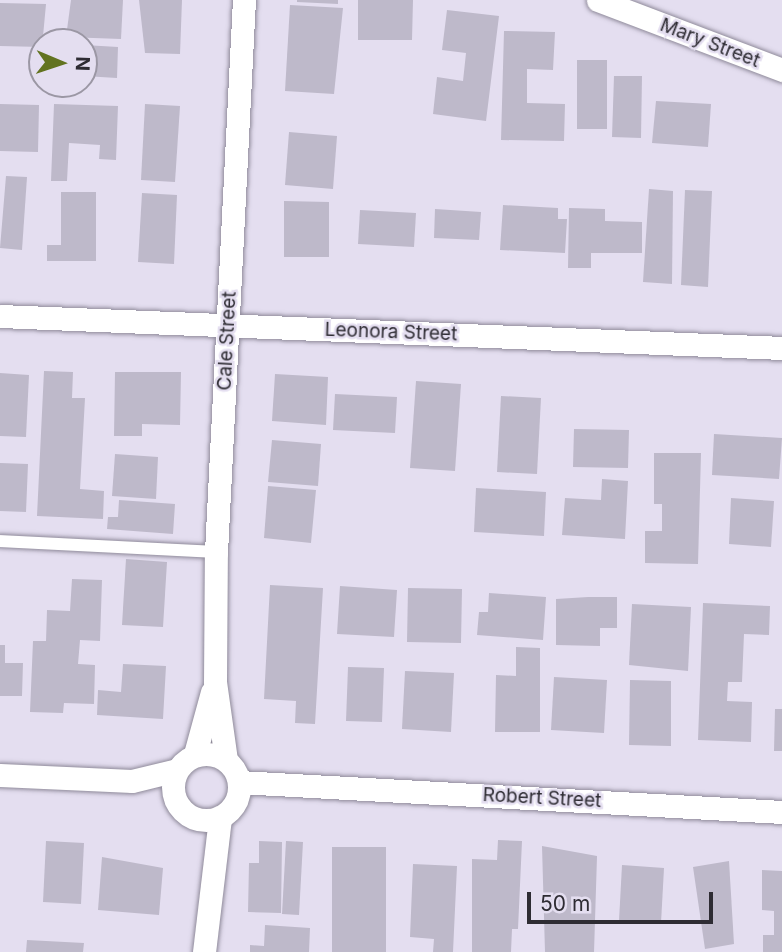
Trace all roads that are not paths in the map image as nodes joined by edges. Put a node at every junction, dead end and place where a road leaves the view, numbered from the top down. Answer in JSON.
{"nodes":[{"id":1,"x":244,"y":0,"type":"edge"},
{"id":2,"x":598,"y":0,"type":"edge"},
{"id":3,"x":782,"y":70,"type":"edge"},
{"id":4,"x":0,"y":316,"type":"edge"},
{"id":5,"x":228,"y":326,"type":"junction"},
{"id":6,"x":782,"y":348,"type":"edge"},
{"id":7,"x":0,"y":541,"type":"edge"},
{"id":8,"x":216,"y":552,"type":"junction"},
{"id":9,"x":215,"y":682,"type":"junction"},
{"id":10,"x":195,"y":754,"type":"junction"},
{"id":11,"x":226,"y":760,"type":"junction"},
{"id":12,"x":177,"y":770,"type":"junction"},
{"id":13,"x":0,"y":775,"type":"edge"},
{"id":14,"x":132,"y":780,"type":"junction"},
{"id":15,"x":239,"y":782,"type":"junction"},
{"id":16,"x":301,"y":789,"type":"junction"},
{"id":17,"x":227,"y":811,"type":"junction"},
{"id":18,"x":186,"y":812,"type":"junction"},
{"id":19,"x":782,"y":812,"type":"edge"},
{"id":20,"x":209,"y":879,"type":"junction"},
{"id":21,"x":204,"y":952,"type":"edge"}],
"edges":[{"from":1,"to":5,"type":"street","name":"Cale Street"},
{"from":2,"to":3,"type":"street","name":"Mary Street"},
{"from":4,"to":5,"type":"street","name":"Leonora Street"},
{"from":5,"to":6,"type":"street","name":"Leonora Street"},
{"from":5,"to":8,"type":"street","name":"Cale Street"},
{"from":7,"to":8,"type":"lane"},
{"from":8,"to":9,"type":"street","name":"Cale Street"},
{"from":9,"to":10,"type":"street","name":"Cale Street"},
{"from":9,"to":11,"type":"street","name":"Cale Street"},
{"from":10,"to":11,"type":"street"},
{"from":10,"to":12,"type":"street"},
{"from":11,"to":15,"type":"street"},
{"from":12,"to":14,"type":"street"},
{"from":12,"to":18,"type":"street"},
{"from":13,"to":14,"type":"street"},
{"from":14,"to":18,"type":"street"},
{"from":15,"to":16,"type":"street","name":"Robert Street"},
{"from":15,"to":17,"type":"street"},
{"from":16,"to":17,"type":"street","name":"Robert Street"},
{"from":16,"to":19,"type":"street","name":"Robert Street"},
{"from":17,"to":18,"type":"street"},
{"from":17,"to":20,"type":"street"},
{"from":18,"to":20,"type":"street"},
{"from":20,"to":21,"type":"street"}]}
